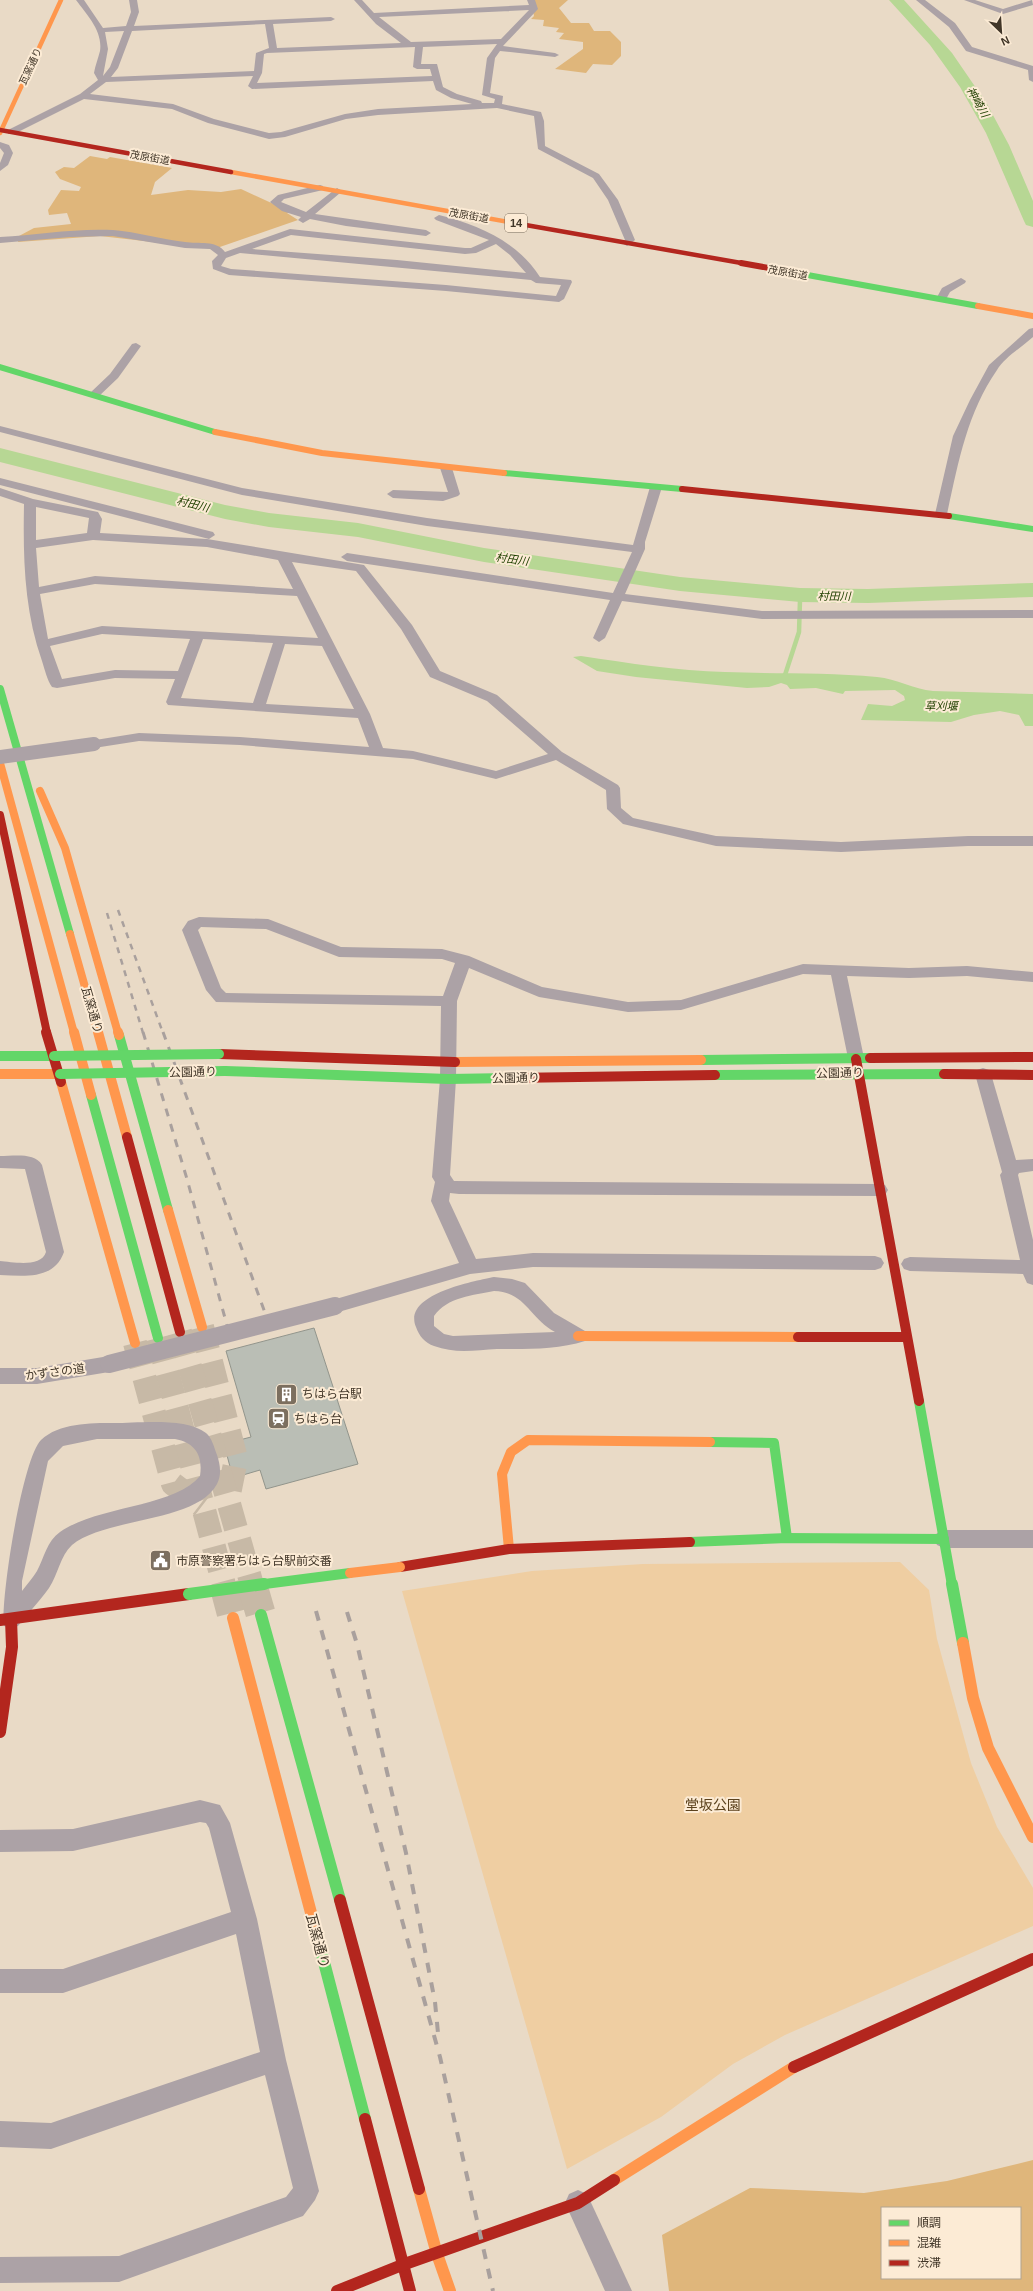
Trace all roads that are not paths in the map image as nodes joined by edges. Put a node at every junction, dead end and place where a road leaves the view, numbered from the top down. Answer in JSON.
{"nodes":[{"id":1,"x":53,"y":0,"type":"edge"},
{"id":2,"x":61,"y":0,"type":"edge"},
{"id":3,"x":80,"y":0,"type":"edge"},
{"id":4,"x":133,"y":0,"type":"edge"},
{"id":5,"x":358,"y":0,"type":"edge"},
{"id":6,"x":920,"y":0,"type":"edge"},
{"id":7,"x":972,"y":0,"type":"edge"},
{"id":8,"x":1033,"y":2,"type":"edge"},
{"id":9,"x":532,"y":3,"type":"edge"},
{"id":10,"x":373,"y":15,"type":"junction"},
{"id":11,"x":331,"y":19,"type":"dead end"},
{"id":12,"x":269,"y":22,"type":"junction"},
{"id":13,"x":130,"y":29,"type":"junction"},
{"id":14,"x":101,"y":30,"type":"junction"},
{"id":15,"x":392,"y":34,"type":"junction"},
{"id":16,"x":380,"y":35,"type":"dead end"},
{"id":17,"x":346,"y":37,"type":"dead end"},
{"id":18,"x":503,"y":41,"type":"junction"},
{"id":19,"x":409,"y":45,"type":"junction"},
{"id":20,"x":419,"y":45,"type":"junction"},
{"id":21,"x":350,"y":48,"type":"junction"},
{"id":22,"x":498,"y":48,"type":"junction"},
{"id":23,"x":273,"y":51,"type":"junction"},
{"id":24,"x":555,"y":55,"type":"dead end"},
{"id":25,"x":258,"y":73,"type":"junction"},
{"id":26,"x":437,"y":78,"type":"junction"},
{"id":27,"x":104,"y":80,"type":"junction"},
{"id":28,"x":1033,"y":80,"type":"edge"},
{"id":29,"x":82,"y":96,"type":"junction"},
{"id":30,"x":494,"y":105,"type":"junction"},
{"id":31,"x":4,"y":113,"type":"edge"},
{"id":32,"x":44,"y":114,"type":"junction"},
{"id":33,"x":0,"y":131,"type":"edge"},
{"id":34,"x":11,"y":132,"type":"junction"},
{"id":35,"x":0,"y":145,"type":"edge"},
{"id":36,"x":0,"y":168,"type":"edge"},
{"id":37,"x":320,"y":188,"type":"junction"},
{"id":38,"x":337,"y":191,"type":"junction"},
{"id":39,"x":443,"y":215,"type":"junction"},
{"id":40,"x":309,"y":216,"type":"junction"},
{"id":41,"x":290,"y":232,"type":"junction"},
{"id":42,"x":426,"y":233,"type":"junction"},
{"id":43,"x":0,"y":240,"type":"edge"},
{"id":44,"x":496,"y":241,"type":"junction"},
{"id":45,"x":627,"y":243,"type":"junction"},
{"id":46,"x":415,"y":245,"type":"junction"},
{"id":47,"x":238,"y":251,"type":"junction"},
{"id":48,"x":223,"y":256,"type":"junction"},
{"id":49,"x":397,"y":263,"type":"junction"},
{"id":50,"x":535,"y":277,"type":"junction"},
{"id":51,"x":961,"y":281,"type":"dead end"},
{"id":52,"x":379,"y":283,"type":"junction"},
{"id":53,"x":941,"y":299,"type":"junction"},
{"id":54,"x":1033,"y":316,"type":"edge"},
{"id":55,"x":1033,"y":331,"type":"edge"},
{"id":56,"x":136,"y":346,"type":"dead end"},
{"id":57,"x":0,"y":367,"type":"edge"},
{"id":58,"x":94,"y":395,"type":"junction"},
{"id":59,"x":0,"y":429,"type":"edge"},
{"id":60,"x":446,"y":468,"type":"junction"},
{"id":61,"x":0,"y":481,"type":"edge"},
{"id":62,"x":656,"y":487,"type":"junction"},
{"id":63,"x":0,"y":492,"type":"edge"},
{"id":64,"x":393,"y":494,"type":"dead end"},
{"id":65,"x":30,"y":502,"type":"junction"},
{"id":66,"x":940,"y":514,"type":"junction"},
{"id":67,"x":1033,"y":529,"type":"edge"},
{"id":68,"x":93,"y":536,"type":"junction"},
{"id":69,"x":29,"y":545,"type":"junction"},
{"id":70,"x":639,"y":549,"type":"junction"},
{"id":71,"x":283,"y":557,"type":"junction"},
{"id":72,"x":32,"y":592,"type":"junction"},
{"id":73,"x":301,"y":593,"type":"junction"},
{"id":74,"x":618,"y":597,"type":"junction"},
{"id":75,"x":1033,"y":614,"type":"edge"},
{"id":76,"x":198,"y":635,"type":"junction"},
{"id":77,"x":599,"y":638,"type":"dead end"},
{"id":78,"x":280,"y":640,"type":"junction"},
{"id":79,"x":327,"y":642,"type":"junction"},
{"id":80,"x":43,"y":644,"type":"junction"},
{"id":81,"x":182,"y":675,"type":"junction"},
{"id":82,"x":0,"y":689,"type":"edge"},
{"id":83,"x":258,"y":707,"type":"junction"},
{"id":84,"x":363,"y":714,"type":"junction"},
{"id":85,"x":378,"y":752,"type":"junction"},
{"id":86,"x":557,"y":756,"type":"junction"},
{"id":87,"x":0,"y":757,"type":"edge"},
{"id":88,"x":20,"y":760,"type":"junction"},
{"id":89,"x":0,"y":763,"type":"edge"},
{"id":90,"x":0,"y":815,"type":"edge"},
{"id":91,"x":1033,"y":841,"type":"edge"},
{"id":92,"x":464,"y":960,"type":"junction"},
{"id":93,"x":838,"y":969,"type":"junction"},
{"id":94,"x":1033,"y":977,"type":"edge"},
{"id":95,"x":449,"y":1001,"type":"junction"},
{"id":96,"x":124,"y":1055,"type":"junction"},
{"id":97,"x":0,"y":1056,"type":"edge"},
{"id":98,"x":54,"y":1056,"type":"junction"},
{"id":99,"x":1033,"y":1057,"type":"edge"},
{"id":100,"x":858,"y":1065,"type":"junction"},
{"id":101,"x":448,"y":1070,"type":"junction"},
{"id":102,"x":129,"y":1072,"type":"junction"},
{"id":103,"x":0,"y":1074,"type":"edge"},
{"id":104,"x":60,"y":1074,"type":"junction"},
{"id":105,"x":983,"y":1074,"type":"junction"},
{"id":106,"x":1033,"y":1075,"type":"edge"},
{"id":107,"x":0,"y":1162,"type":"edge"},
{"id":108,"x":1033,"y":1165,"type":"edge"},
{"id":109,"x":1010,"y":1171,"type":"junction"},
{"id":110,"x":444,"y":1182,"type":"junction"},
{"id":111,"x":879,"y":1190,"type":"junction"},
{"id":112,"x":1027,"y":1224,"type":"edge"},
{"id":113,"x":875,"y":1263,"type":"dead end"},
{"id":114,"x":910,"y":1264,"type":"dead end"},
{"id":115,"x":470,"y":1267,"type":"junction"},
{"id":116,"x":0,"y":1268,"type":"edge"},
{"id":117,"x":1032,"y":1271,"type":"edge"},
{"id":118,"x":202,"y":1327,"type":"tunnel mouth"},
{"id":119,"x":180,"y":1332,"type":"tunnel mouth"},
{"id":120,"x":578,"y":1336,"type":"junction"},
{"id":121,"x":905,"y":1337,"type":"junction"},
{"id":122,"x":158,"y":1338,"type":"tunnel mouth"},
{"id":123,"x":135,"y":1343,"type":"tunnel mouth"},
{"id":124,"x":0,"y":1376,"type":"edge"},
{"id":125,"x":787,"y":1538,"type":"junction"},
{"id":126,"x":944,"y":1539,"type":"junction"},
{"id":127,"x":1033,"y":1539,"type":"edge"},
{"id":128,"x":509,"y":1550,"type":"junction"},
{"id":129,"x":261,"y":1615,"type":"tunnel mouth"},
{"id":130,"x":4,"y":1616,"type":"edge"},
{"id":131,"x":233,"y":1618,"type":"tunnel mouth"},
{"id":132,"x":0,"y":1732,"type":"edge"},
{"id":133,"x":1033,"y":1837,"type":"edge"},
{"id":134,"x":0,"y":1841,"type":"edge"},
{"id":135,"x":245,"y":1919,"type":"junction"},
{"id":136,"x":1033,"y":1959,"type":"edge"},
{"id":137,"x":0,"y":1982,"type":"edge"},
{"id":138,"x":274,"y":2060,"type":"junction"},
{"id":139,"x":0,"y":2134,"type":"edge"},
{"id":140,"x":578,"y":2204,"type":"junction"},
{"id":141,"x":437,"y":2254,"type":"junction"},
{"id":142,"x":402,"y":2264,"type":"junction"},
{"id":143,"x":0,"y":2270,"type":"edge"},
{"id":144,"x":337,"y":2291,"type":"edge"},
{"id":145,"x":410,"y":2291,"type":"edge"},
{"id":146,"x":450,"y":2291,"type":"edge"},
{"id":147,"x":619,"y":2291,"type":"edge"}],
"edges":[{"from":1,"to":31,"type":"street","name":"瓦窯通り"},
{"from":2,"to":31,"type":"street","name":"瓦窯通り"},
{"from":3,"to":14,"type":"street"},
{"from":4,"to":13,"type":"street"},
{"from":5,"to":10,"type":"street"},
{"from":6,"to":28,"type":"street"},
{"from":7,"to":8,"type":"street"},
{"from":9,"to":10,"type":"street"},
{"from":9,"to":18,"type":"street"},
{"from":10,"to":15,"type":"street"},
{"from":11,"to":12,"type":"street"},
{"from":12,"to":13,"type":"street"},
{"from":12,"to":23,"type":"street"},
{"from":13,"to":14,"type":"street"},
{"from":13,"to":27,"type":"street"},
{"from":14,"to":27,"type":"street"},
{"from":15,"to":16,"type":"street"},
{"from":15,"to":19,"type":"street"},
{"from":17,"to":21,"type":"street"},
{"from":18,"to":20,"type":"street"},
{"from":18,"to":22,"type":"street"},
{"from":19,"to":20,"type":"street"},
{"from":19,"to":21,"type":"street"},
{"from":20,"to":26,"type":"street"},
{"from":21,"to":23,"type":"street"},
{"from":22,"to":24,"type":"street"},
{"from":22,"to":30,"type":"street"},
{"from":23,"to":25,"type":"street"},
{"from":25,"to":26,"type":"street"},
{"from":25,"to":27,"type":"street"},
{"from":26,"to":30,"type":"street"},
{"from":27,"to":29,"type":"street"},
{"from":29,"to":30,"type":"street"},
{"from":29,"to":32,"type":"street"},
{"from":30,"to":45,"type":"street"},
{"from":31,"to":32,"type":"street"},
{"from":31,"to":33,"type":"street","name":"瓦窯通り"},
{"from":32,"to":34,"type":"street"},
{"from":33,"to":34,"type":"street","name":"茂原街道","number":"14"},
{"from":34,"to":37,"type":"street","name":"茂原街道","number":"14"},
{"from":35,"to":36,"type":"street"},
{"from":37,"to":38,"type":"street","name":"茂原街道","number":"14"},
{"from":37,"to":40,"type":"street"},
{"from":38,"to":39,"type":"street","name":"茂原街道","number":"14"},
{"from":38,"to":40,"type":"street"},
{"from":39,"to":42,"type":"street"},
{"from":39,"to":44,"type":"street"},
{"from":39,"to":45,"type":"street","name":"茂原街道","number":"14"},
{"from":40,"to":41,"type":"street"},
{"from":40,"to":42,"type":"street"},
{"from":41,"to":46,"type":"street"},
{"from":41,"to":47,"type":"street"},
{"from":42,"to":46,"type":"street"},
{"from":43,"to":48,"type":"street"},
{"from":44,"to":46,"type":"street"},
{"from":44,"to":50,"type":"street"},
{"from":45,"to":53,"type":"street","name":"茂原街道","number":"14"},
{"from":46,"to":49,"type":"street"},
{"from":47,"to":48,"type":"street"},
{"from":47,"to":49,"type":"street"},
{"from":48,"to":52,"type":"street"},
{"from":49,"to":50,"type":"street"},
{"from":49,"to":52,"type":"street"},
{"from":50,"to":52,"type":"street"},
{"from":51,"to":53,"type":"street"},
{"from":53,"to":54,"type":"street","name":"茂原街道","number":"14"},
{"from":55,"to":66,"type":"street"},
{"from":56,"to":58,"type":"street"},
{"from":57,"to":58,"type":"street"},
{"from":58,"to":60,"type":"street"},
{"from":59,"to":70,"type":"street"},
{"from":60,"to":62,"type":"street"},
{"from":60,"to":64,"type":"street"},
{"from":61,"to":74,"type":"street"},
{"from":62,"to":66,"type":"street"},
{"from":62,"to":70,"type":"street"},
{"from":63,"to":65,"type":"street"},
{"from":65,"to":68,"type":"street"},
{"from":65,"to":69,"type":"street"},
{"from":66,"to":67,"type":"street"},
{"from":68,"to":69,"type":"street"},
{"from":68,"to":71,"type":"street"},
{"from":69,"to":72,"type":"street"},
{"from":70,"to":74,"type":"street"},
{"from":71,"to":73,"type":"street"},
{"from":71,"to":86,"type":"street"},
{"from":72,"to":73,"type":"street"},
{"from":72,"to":80,"type":"street"},
{"from":73,"to":79,"type":"street"},
{"from":74,"to":75,"type":"street"},
{"from":74,"to":77,"type":"street"},
{"from":76,"to":78,"type":"street"},
{"from":76,"to":80,"type":"street"},
{"from":76,"to":81,"type":"street"},
{"from":78,"to":79,"type":"street"},
{"from":78,"to":83,"type":"street"},
{"from":79,"to":84,"type":"street"},
{"from":80,"to":81,"type":"street"},
{"from":81,"to":83,"type":"street"},
{"from":82,"to":88,"type":"street","name":"瓦窯通り"},
{"from":83,"to":84,"type":"street"},
{"from":84,"to":85,"type":"street"},
{"from":85,"to":86,"type":"street"},
{"from":85,"to":87,"type":"street","bridge":true},
{"from":86,"to":91,"type":"street"},
{"from":88,"to":96,"type":"street"},
{"from":88,"to":119,"type":"street","name":"瓦窯通り"},
{"from":89,"to":122,"type":"street","name":"瓦窯通り"},
{"from":90,"to":98,"type":"street"},
{"from":92,"to":93,"type":"street"},
{"from":92,"to":95,"type":"street"},
{"from":92,"to":95,"type":"street"},
{"from":93,"to":94,"type":"street"},
{"from":93,"to":100,"type":"street"},
{"from":95,"to":101,"type":"street"},
{"from":96,"to":98,"type":"street","name":"公園通り","bridge":true},
{"from":96,"to":101,"type":"street","name":"公園通り","bridge":true},
{"from":96,"to":102,"type":"street"},
{"from":97,"to":98,"type":"street","name":"公園通り"},
{"from":98,"to":104,"type":"street"},
{"from":99,"to":100,"type":"street","name":"公園通り"},
{"from":100,"to":101,"type":"street","name":"公園通り"},
{"from":100,"to":101,"type":"street","name":"公園通り"},
{"from":100,"to":105,"type":"street","name":"公園通り"},
{"from":100,"to":111,"type":"street"},
{"from":101,"to":102,"type":"street","name":"公園通り","bridge":true},
{"from":101,"to":110,"type":"street"},
{"from":102,"to":104,"type":"street","name":"公園通り","bridge":true},
{"from":102,"to":118,"type":"street"},
{"from":103,"to":104,"type":"street","name":"公園通り"},
{"from":104,"to":123,"type":"street"},
{"from":105,"to":106,"type":"street","name":"公園通り"},
{"from":105,"to":109,"type":"street"},
{"from":107,"to":116,"type":"street"},
{"from":108,"to":109,"type":"street"},
{"from":109,"to":112,"type":"street"},
{"from":110,"to":111,"type":"street"},
{"from":110,"to":115,"type":"street"},
{"from":111,"to":121,"type":"street"},
{"from":112,"to":117,"type":"street"},
{"from":113,"to":115,"type":"street","name":"かずさの道"},
{"from":114,"to":117,"type":"street"},
{"from":115,"to":124,"type":"street","name":"かずさの道","bridge":true},
{"from":120,"to":120,"type":"street"},
{"from":120,"to":121,"type":"street"},
{"from":121,"to":126,"type":"street"},
{"from":125,"to":126,"type":"street"},
{"from":125,"to":128,"type":"street"},
{"from":125,"to":128,"type":"street"},
{"from":126,"to":127,"type":"street"},
{"from":126,"to":133,"type":"street"},
{"from":128,"to":130,"type":"street","bridge":true},
{"from":129,"to":141,"type":"street"},
{"from":130,"to":130,"type":"street"},
{"from":130,"to":132,"type":"street"},
{"from":131,"to":142,"type":"street","name":"瓦窯通り"},
{"from":134,"to":135,"type":"street"},
{"from":135,"to":137,"type":"street"},
{"from":135,"to":138,"type":"street"},
{"from":136,"to":140,"type":"street"},
{"from":138,"to":139,"type":"street"},
{"from":138,"to":143,"type":"street"},
{"from":140,"to":141,"type":"street"},
{"from":140,"to":147,"type":"street"},
{"from":141,"to":142,"type":"street"},
{"from":141,"to":146,"type":"street"},
{"from":142,"to":144,"type":"street"},
{"from":142,"to":145,"type":"street","name":"瓦窯通り"}]}
